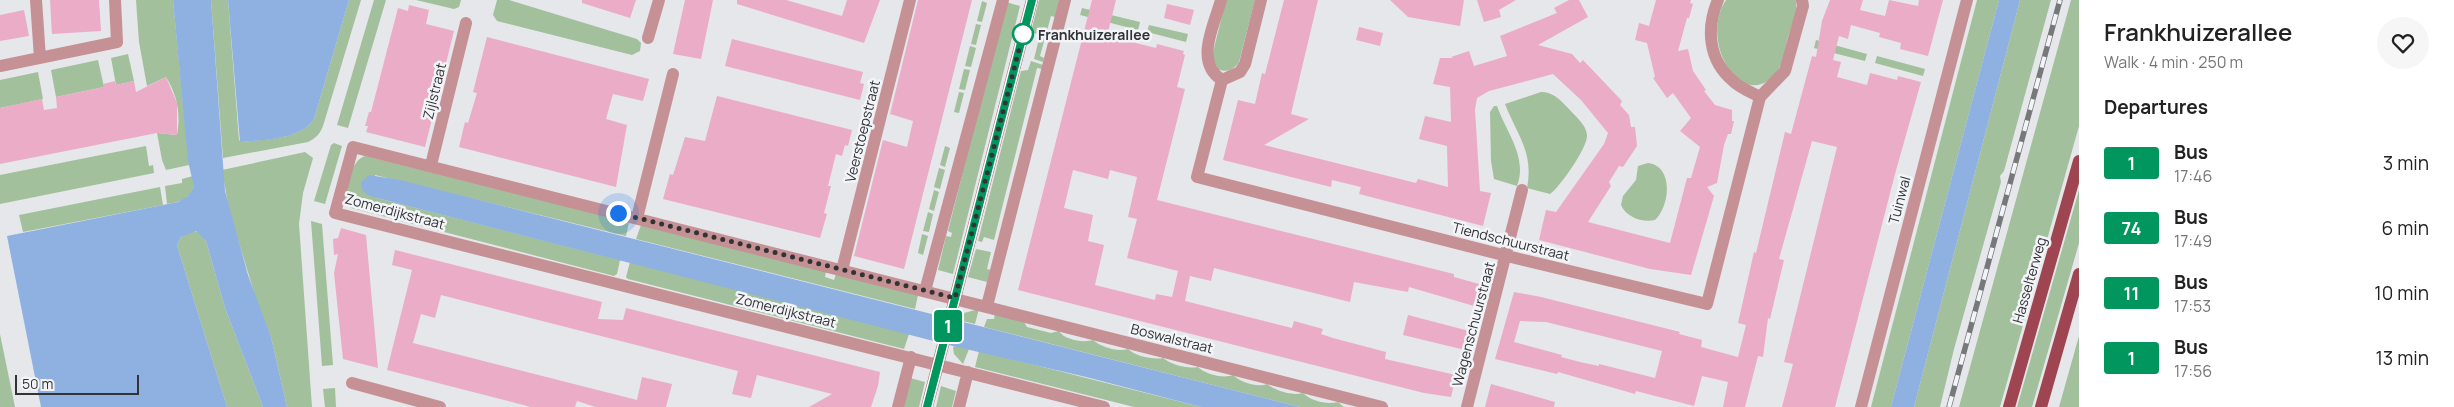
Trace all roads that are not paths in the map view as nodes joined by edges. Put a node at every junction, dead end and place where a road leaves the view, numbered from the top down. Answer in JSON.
{"nodes":[{"id":1,"x":36,"y":0,"type":"edge"},
{"id":2,"x":115,"y":0,"type":"edge"},
{"id":3,"x":659,"y":0,"type":"edge"},
{"id":4,"x":910,"y":0,"type":"edge"},
{"id":5,"x":1003,"y":0,"type":"edge"},
{"id":6,"x":1032,"y":0,"type":"edge"},
{"id":7,"x":1065,"y":0,"type":"edge"},
{"id":8,"x":1221,"y":0,"type":"edge"},
{"id":9,"x":1261,"y":0,"type":"edge"},
{"id":10,"x":1718,"y":0,"type":"edge"},
{"id":11,"x":1802,"y":0,"type":"edge"},
{"id":12,"x":1967,"y":0,"type":"edge"},
{"id":13,"x":466,"y":24,"type":"dead end"},
{"id":14,"x":648,"y":38,"type":"dead end"},
{"id":15,"x":40,"y":58,"type":"junction"},
{"id":16,"x":0,"y":66,"type":"edge"},
{"id":17,"x":673,"y":74,"type":"dead end"},
{"id":18,"x":1222,"y":80,"type":"junction"},
{"id":19,"x":1760,"y":97,"type":"junction"},
{"id":20,"x":2079,"y":161,"type":"edge"},
{"id":21,"x":431,"y":166,"type":"junction"},
{"id":22,"x":1522,"y":190,"type":"dead end"},
{"id":23,"x":637,"y":218,"type":"junction"},
{"id":24,"x":1507,"y":256,"type":"junction"},
{"id":25,"x":842,"y":270,"type":"junction"},
{"id":26,"x":2079,"y":274,"type":"edge"},
{"id":27,"x":924,"y":291,"type":"junction"},
{"id":28,"x":955,"y":298,"type":"junction"},
{"id":29,"x":987,"y":306,"type":"junction"},
{"id":30,"x":911,"y":357,"type":"junction"},
{"id":31,"x":940,"y":357,"type":"junction"},
{"id":32,"x":968,"y":372,"type":"junction"},
{"id":33,"x":352,"y":383,"type":"dead end"},
{"id":34,"x":415,"y":404,"type":"edge"},
{"id":35,"x":440,"y":407,"type":"edge"},
{"id":36,"x":898,"y":407,"type":"edge"},
{"id":37,"x":927,"y":407,"type":"edge"},
{"id":38,"x":959,"y":407,"type":"edge"},
{"id":39,"x":1104,"y":407,"type":"edge"},
{"id":40,"x":1382,"y":407,"type":"edge"},
{"id":41,"x":1467,"y":407,"type":"edge"},
{"id":42,"x":1861,"y":407,"type":"edge"},
{"id":43,"x":2009,"y":407,"type":"edge"},
{"id":44,"x":2041,"y":407,"type":"edge"}],
"edges":[{"from":1,"to":15,"type":"street"},
{"from":2,"to":15,"type":"street"},
{"from":3,"to":14,"type":"street"},
{"from":4,"to":25,"type":"street","name":"Veerstoepstraat"},
{"from":5,"to":27,"type":"street"},
{"from":6,"to":28,"type":"main road"},
{"from":7,"to":29,"type":"street"},
{"from":8,"to":18,"type":"street"},
{"from":9,"to":18,"type":"street"},
{"from":10,"to":19,"type":"street"},
{"from":11,"to":19,"type":"street","name":"Tiendschuurstraat"},
{"from":12,"to":42,"type":"street","name":"Tuinwal"},
{"from":13,"to":21,"type":"street","name":"Zijlstraat"},
{"from":15,"to":16,"type":"street"},
{"from":17,"to":23,"type":"street"},
{"from":18,"to":24,"type":"street","name":"Tiendschuurstraat"},
{"from":19,"to":24,"type":"street","name":"Tiendschuurstraat"},
{"from":20,"to":43,"type":"main road","name":"Hasselterweg"},
{"from":21,"to":23,"type":"street","name":"Zomerdijkstraat"},
{"from":21,"to":30,"type":"street","name":"Zomerdijkstraat"},
{"from":22,"to":24,"type":"street","name":"Wagenschuurstraat"},
{"from":23,"to":25,"type":"street","name":"Zomerdijkstraat"},
{"from":24,"to":41,"type":"street","name":"Wagenschuurstraat"},
{"from":25,"to":27,"type":"street","name":"Zomerdijkstraat"},
{"from":26,"to":44,"type":"main road"},
{"from":27,"to":28,"type":"street","name":"Zomerdijkstraat"},
{"from":28,"to":29,"type":"street","name":"Boswalstraat"},
{"from":28,"to":31,"type":"main road"},
{"from":29,"to":40,"type":"street","name":"Boswalstraat"},
{"from":30,"to":31,"type":"street","name":"Zomerdijkstraat"},
{"from":30,"to":36,"type":"street"},
{"from":31,"to":32,"type":"street"},
{"from":31,"to":37,"type":"main road"},
{"from":32,"to":38,"type":"street"},
{"from":32,"to":39,"type":"street"},
{"from":33,"to":34,"type":"street"},
{"from":34,"to":35,"type":"street"}]}
